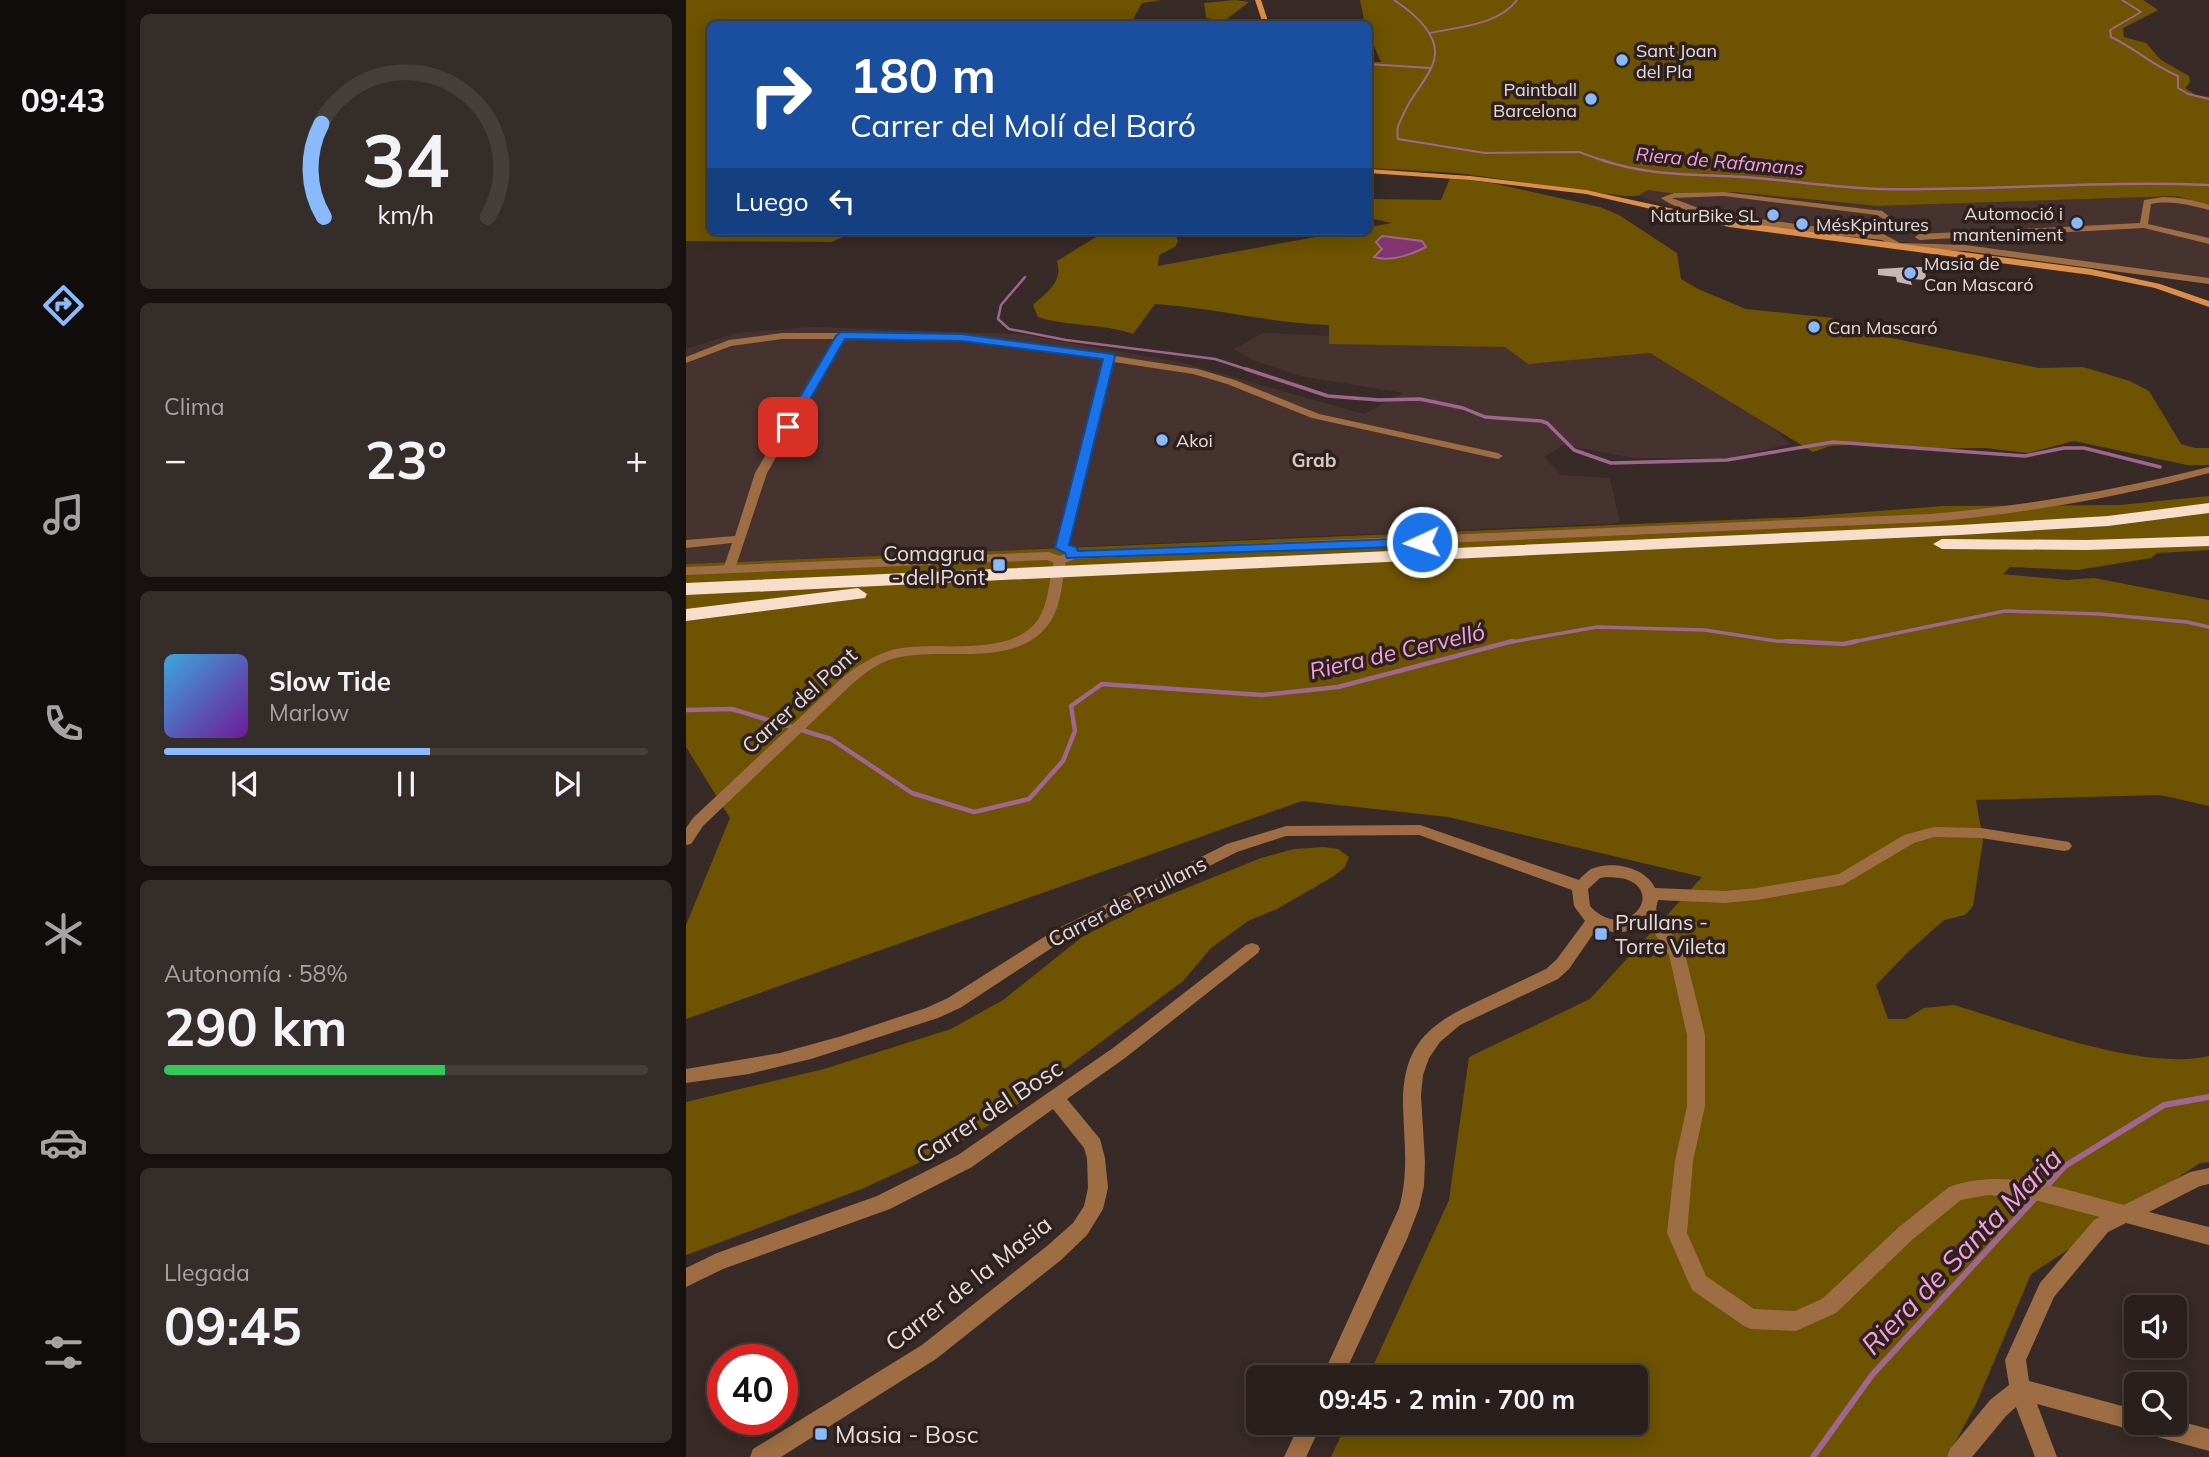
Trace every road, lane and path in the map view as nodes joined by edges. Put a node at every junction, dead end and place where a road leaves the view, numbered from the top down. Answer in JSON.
{"nodes":[{"id":1,"x":1258,"y":0,"type":"edge"},
{"id":2,"x":1265,"y":21,"type":"edge"},
{"id":3,"x":1372,"y":171,"type":"edge"},
{"id":4,"x":2209,"y":208,"type":"edge"},
{"id":5,"x":2144,"y":225,"type":"junction"},
{"id":6,"x":1945,"y":235,"type":"junction"},
{"id":7,"x":1833,"y":238,"type":"junction"},
{"id":8,"x":1884,"y":238,"type":"junction"},
{"id":9,"x":2209,"y":241,"type":"edge"},
{"id":10,"x":1898,"y":246,"type":"junction"},
{"id":11,"x":1965,"y":248,"type":"junction"},
{"id":12,"x":2167,"y":281,"type":"dead end"},
{"id":13,"x":2209,"y":281,"type":"edge"},
{"id":14,"x":2209,"y":287,"type":"edge"},
{"id":15,"x":2209,"y":304,"type":"edge"},
{"id":16,"x":841,"y":336,"type":"junction"},
{"id":17,"x":1110,"y":356,"type":"junction"},
{"id":18,"x":686,"y":359,"type":"edge"},
{"id":19,"x":1498,"y":456,"type":"dead end"},
{"id":20,"x":2209,"y":470,"type":"edge"},
{"id":21,"x":2209,"y":508,"type":"edge"},
{"id":22,"x":2209,"y":521,"type":"edge"},
{"id":23,"x":740,"y":539,"type":"junction"},
{"id":24,"x":2209,"y":541,"type":"edge"},
{"id":25,"x":686,"y":544,"type":"edge"},
{"id":26,"x":1937,"y":544,"type":"junction"},
{"id":27,"x":1061,"y":557,"type":"junction"},
{"id":28,"x":729,"y":569,"type":"junction"},
{"id":29,"x":686,"y":570,"type":"edge"},
{"id":30,"x":686,"y":589,"type":"edge"},
{"id":31,"x":863,"y":593,"type":"junction"},
{"id":32,"x":686,"y":602,"type":"edge"},
{"id":33,"x":686,"y":615,"type":"edge"},
{"id":34,"x":692,"y":823,"type":"edge"},
{"id":35,"x":686,"y":841,"type":"edge"},
{"id":36,"x":2064,"y":846,"type":"dead end"},
{"id":37,"x":1581,"y":887,"type":"junction"},
{"id":38,"x":1650,"y":903,"type":"junction"},
{"id":39,"x":1595,"y":919,"type":"junction"},
{"id":40,"x":1252,"y":949,"type":"dead end"},
{"id":41,"x":686,"y":1076,"type":"edge"},
{"id":42,"x":1055,"y":1098,"type":"junction"},
{"id":43,"x":2209,"y":1176,"type":"edge"},
{"id":44,"x":2127,"y":1215,"type":"junction"},
{"id":45,"x":2209,"y":1236,"type":"edge"},
{"id":46,"x":686,"y":1278,"type":"edge"},
{"id":47,"x":1338,"y":1365,"type":"edge"},
{"id":48,"x":2020,"y":1389,"type":"junction"},
{"id":49,"x":2124,"y":1417,"type":"edge"},
{"id":50,"x":2187,"y":1434,"type":"edge"},
{"id":51,"x":1305,"y":1435,"type":"edge"},
{"id":52,"x":2209,"y":1440,"type":"edge"},
{"id":53,"x":761,"y":1457,"type":"edge"},
{"id":54,"x":1295,"y":1457,"type":"edge"},
{"id":55,"x":1958,"y":1457,"type":"edge"},
{"id":56,"x":2046,"y":1457,"type":"edge"}],
"edges":[{"from":1,"to":2,"type":"main road"},
{"from":3,"to":7,"type":"main road"},
{"from":4,"to":5,"type":"street"},
{"from":5,"to":6,"type":"street"},
{"from":5,"to":9,"type":"street"},
{"from":6,"to":8,"type":"street"},
{"from":6,"to":11,"type":"street"},
{"from":7,"to":8,"type":"street"},
{"from":7,"to":10,"type":"main road"},
{"from":8,"to":8,"type":"street"},
{"from":8,"to":10,"type":"street"},
{"from":10,"to":11,"type":"street"},
{"from":10,"to":15,"type":"main road"},
{"from":11,"to":13,"type":"street"},
{"from":12,"to":14,"type":"street"},
{"from":16,"to":17,"type":"street"},
{"from":16,"to":18,"type":"street"},
{"from":16,"to":23,"type":"street"},
{"from":17,"to":19,"type":"street"},
{"from":17,"to":27,"type":"street","name":"Carrer del Pont"},
{"from":20,"to":27,"type":"street"},
{"from":21,"to":30,"type":"highway"},
{"from":22,"to":26,"type":"highway"},
{"from":23,"to":25,"type":"street"},
{"from":23,"to":28,"type":"street"},
{"from":24,"to":26,"type":"highway"},
{"from":26,"to":31,"type":"highway"},
{"from":27,"to":28,"type":"street"},
{"from":27,"to":34,"type":"street","name":"Carrer del Pont"},
{"from":28,"to":29,"type":"street"},
{"from":31,"to":32,"type":"highway"},
{"from":31,"to":33,"type":"highway"},
{"from":34,"to":35,"type":"street"},
{"from":36,"to":38,"type":"street"},
{"from":37,"to":38,"type":"street"},
{"from":37,"to":39,"type":"street"},
{"from":37,"to":41,"type":"street","name":"Carrer de Prullans"},
{"from":38,"to":39,"type":"street"},
{"from":38,"to":44,"type":"street"},
{"from":39,"to":47,"type":"street"},
{"from":40,"to":42,"type":"street","name":"Carrer del Bosc"},
{"from":42,"to":46,"type":"street","name":"Carrer del Bosc"},
{"from":42,"to":53,"type":"street","name":"Carrer de la Masia"},
{"from":43,"to":44,"type":"street"},
{"from":44,"to":45,"type":"street"},
{"from":44,"to":48,"type":"street"},
{"from":48,"to":49,"type":"street"},
{"from":48,"to":55,"type":"street"},
{"from":48,"to":56,"type":"street"},
{"from":50,"to":52,"type":"street"},
{"from":51,"to":54,"type":"street"}]}
